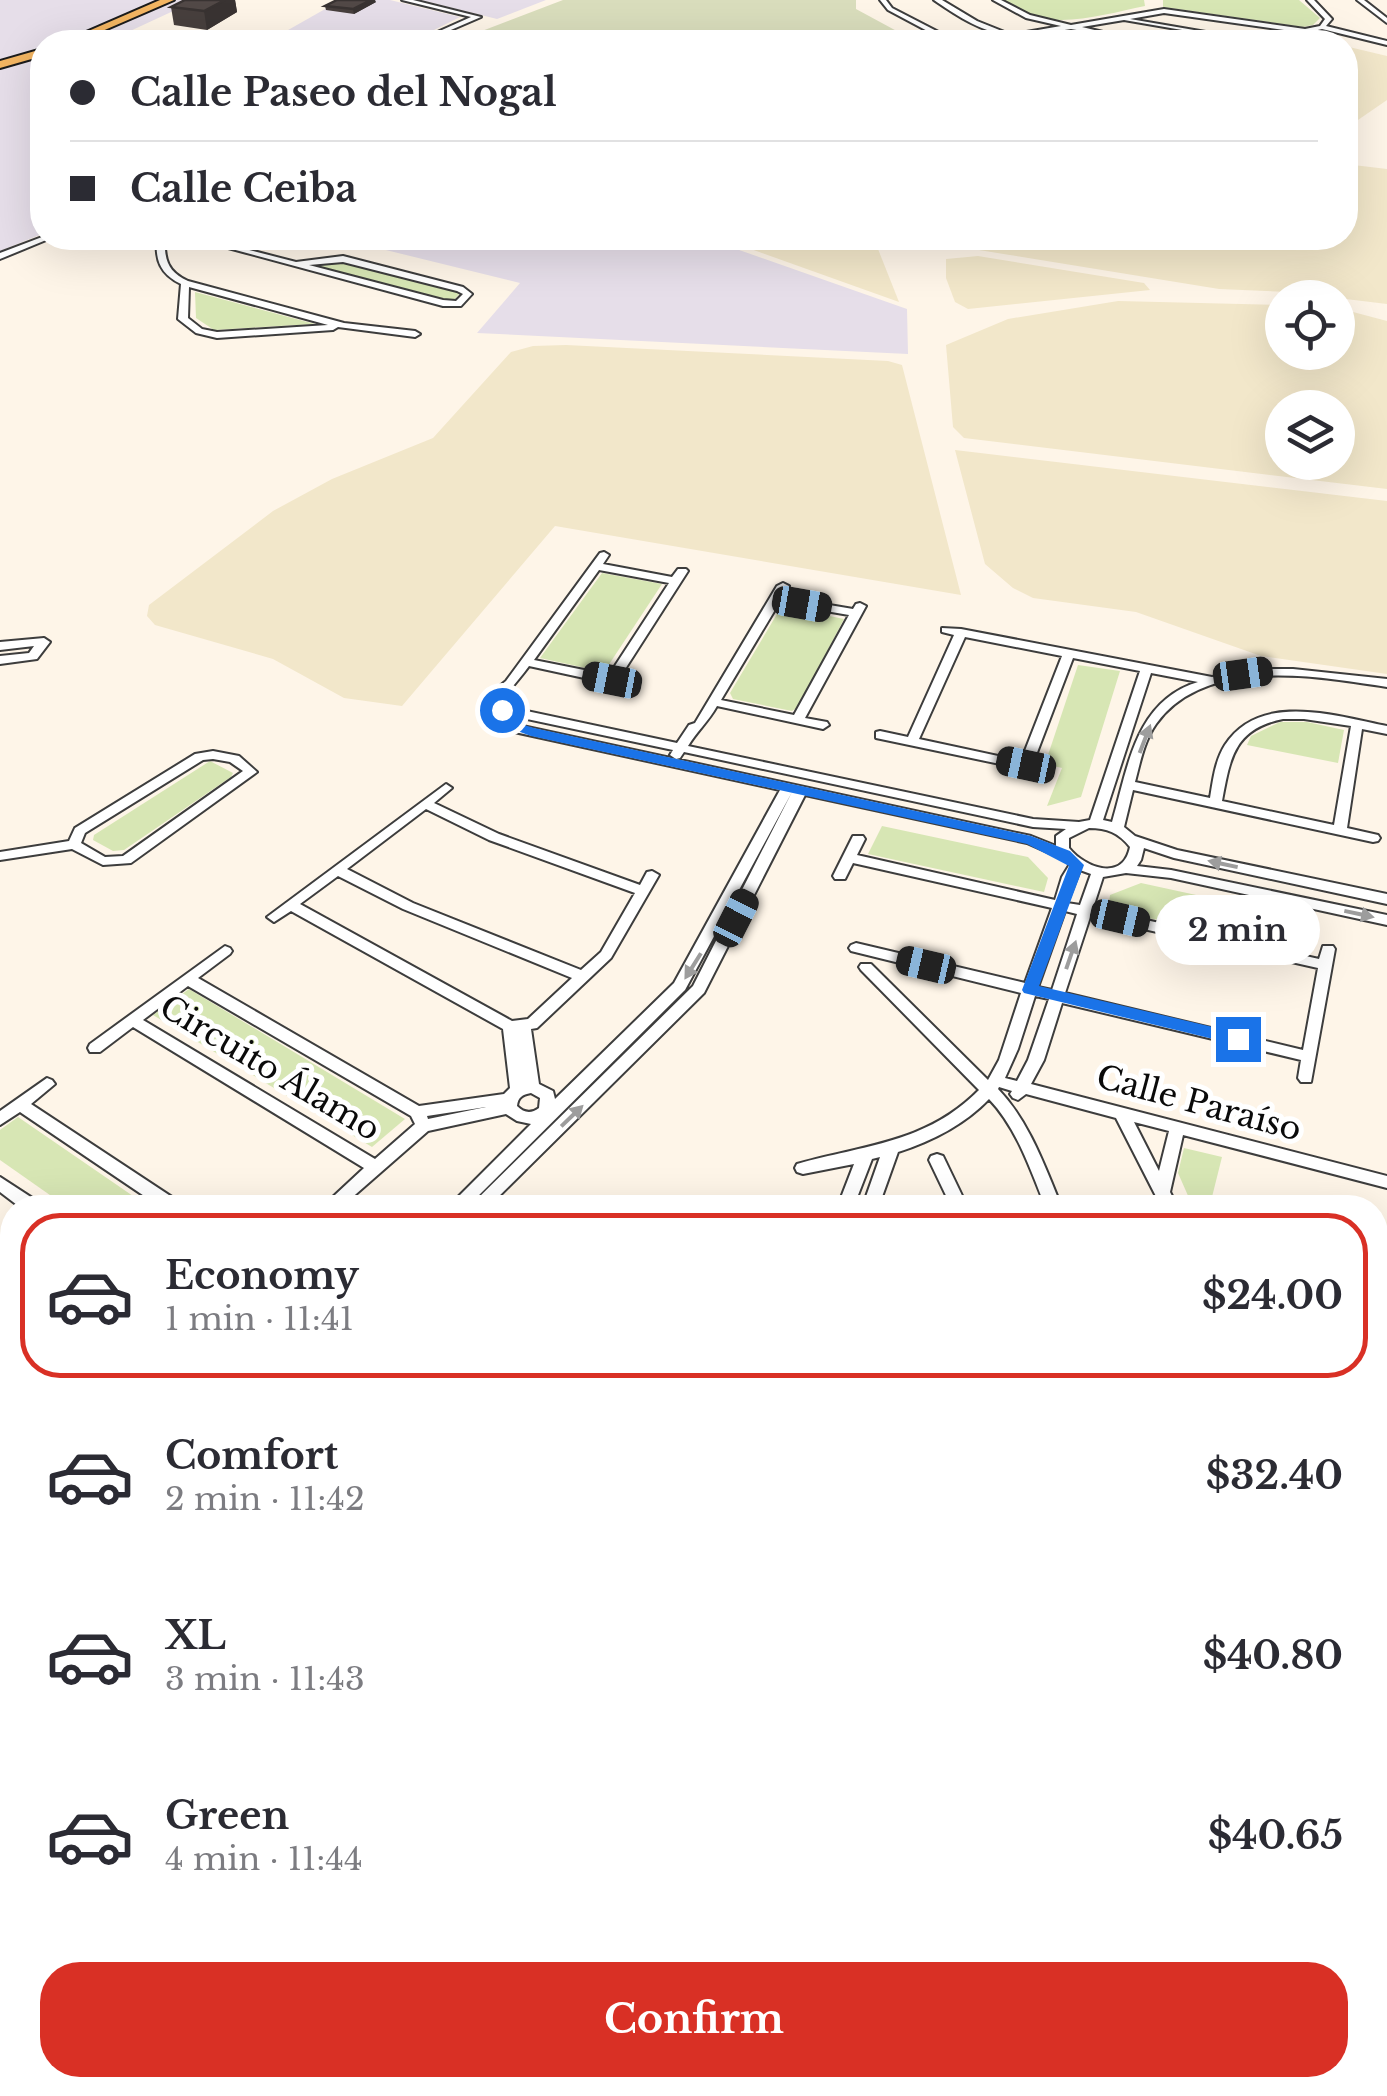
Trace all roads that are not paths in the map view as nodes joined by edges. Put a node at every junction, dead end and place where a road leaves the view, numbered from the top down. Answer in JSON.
{"nodes":[{"id":1,"x":186,"y":0,"type":"edge"},
{"id":2,"x":405,"y":0,"type":"edge"},
{"id":3,"x":883,"y":0,"type":"edge"},
{"id":4,"x":937,"y":0,"type":"edge"},
{"id":5,"x":996,"y":0,"type":"edge"},
{"id":6,"x":1310,"y":0,"type":"edge"},
{"id":7,"x":1360,"y":0,"type":"edge"},
{"id":8,"x":167,"y":1,"type":"edge"},
{"id":9,"x":1155,"y":4,"type":"edge"},
{"id":10,"x":1164,"y":11,"type":"junction"},
{"id":11,"x":144,"y":14,"type":"junction"},
{"id":12,"x":1117,"y":17,"type":"junction"},
{"id":13,"x":1387,"y":23,"type":"edge"},
{"id":14,"x":1064,"y":26,"type":"junction"},
{"id":15,"x":1322,"y":28,"type":"junction"},
{"id":16,"x":101,"y":30,"type":"edge"},
{"id":17,"x":115,"y":30,"type":"edge"},
{"id":18,"x":445,"y":30,"type":"edge"},
{"id":19,"x":931,"y":30,"type":"edge"},
{"id":20,"x":997,"y":30,"type":"edge"},
{"id":21,"x":1041,"y":30,"type":"edge"},
{"id":22,"x":1084,"y":30,"type":"edge"},
{"id":23,"x":1192,"y":30,"type":"edge"},
{"id":24,"x":1298,"y":30,"type":"edge"},
{"id":25,"x":1311,"y":30,"type":"edge"},
{"id":26,"x":1331,"y":30,"type":"edge"},
{"id":27,"x":1358,"y":36,"type":"edge"},
{"id":28,"x":1372,"y":39,"type":"junction"},
{"id":29,"x":1387,"y":43,"type":"edge"},
{"id":30,"x":30,"y":59,"type":"edge"},
{"id":31,"x":0,"y":68,"type":"edge"},
{"id":32,"x":30,"y":245,"type":"edge"},
{"id":33,"x":160,"y":250,"type":"edge"},
{"id":34,"x":243,"y":250,"type":"edge"},
{"id":35,"x":0,"y":256,"type":"edge"},
{"id":36,"x":298,"y":264,"type":"junction"},
{"id":37,"x":185,"y":282,"type":"junction"},
{"id":38,"x":344,"y":326,"type":"junction"},
{"id":39,"x":416,"y":334,"type":"dead end"},
{"id":40,"x":783,"y":586,"type":"dead end"},
{"id":41,"x":775,"y":599,"type":"junction"},
{"id":42,"x":946,"y":630,"type":"dead end"},
{"id":43,"x":961,"y":632,"type":"junction"},
{"id":44,"x":0,"y":646,"type":"edge"},
{"id":45,"x":1069,"y":652,"type":"junction"},
{"id":46,"x":0,"y":660,"type":"edge"},
{"id":47,"x":526,"y":662,"type":"junction"},
{"id":48,"x":1147,"y":668,"type":"junction"},
{"id":49,"x":612,"y":680,"type":"junction"},
{"id":50,"x":1213,"y":681,"type":"junction"},
{"id":51,"x":626,"y":682,"type":"dead end"},
{"id":52,"x":1387,"y":683,"type":"edge"},
{"id":53,"x":510,"y":684,"type":"junction"},
{"id":54,"x":714,"y":702,"type":"junction"},
{"id":55,"x":502,"y":710,"type":"junction"},
{"id":56,"x":487,"y":714,"type":"junction"},
{"id":57,"x":798,"y":720,"type":"junction"},
{"id":58,"x":1357,"y":724,"type":"junction"},
{"id":59,"x":823,"y":725,"type":"dead end"},
{"id":60,"x":1387,"y":730,"type":"edge"},
{"id":61,"x":880,"y":735,"type":"dead end"},
{"id":62,"x":912,"y":742,"type":"junction"},
{"id":63,"x":686,"y":748,"type":"junction"},
{"id":64,"x":677,"y":764,"type":"junction"},
{"id":65,"x":1130,"y":786,"type":"junction"},
{"id":66,"x":446,"y":788,"type":"dead end"},
{"id":67,"x":794,"y":789,"type":"junction"},
{"id":68,"x":425,"y":804,"type":"junction"},
{"id":69,"x":1215,"y":804,"type":"junction"},
{"id":70,"x":1095,"y":824,"type":"junction"},
{"id":71,"x":1077,"y":826,"type":"junction"},
{"id":72,"x":1117,"y":828,"type":"junction"},
{"id":73,"x":1340,"y":831,"type":"junction"},
{"id":74,"x":1132,"y":838,"type":"junction"},
{"id":75,"x":1373,"y":838,"type":"dead end"},
{"id":76,"x":858,"y":839,"type":"dead end"},
{"id":77,"x":74,"y":844,"type":"junction"},
{"id":78,"x":0,"y":856,"type":"edge"},
{"id":79,"x":849,"y":858,"type":"junction"},
{"id":80,"x":1070,"y":860,"type":"junction"},
{"id":81,"x":1126,"y":868,"type":"junction"},
{"id":82,"x":337,"y":870,"type":"junction"},
{"id":83,"x":1098,"y":872,"type":"junction"},
{"id":84,"x":652,"y":875,"type":"dead end"},
{"id":85,"x":840,"y":876,"type":"dead end"},
{"id":86,"x":643,"y":892,"type":"junction"},
{"id":87,"x":1387,"y":899,"type":"edge"},
{"id":88,"x":1060,"y":904,"type":"junction"},
{"id":89,"x":290,"y":905,"type":"junction"},
{"id":90,"x":1086,"y":910,"type":"junction"},
{"id":91,"x":274,"y":917,"type":"dead end"},
{"id":92,"x":729,"y":917,"type":"junction"},
{"id":93,"x":1387,"y":920,"type":"edge"},
{"id":94,"x":856,"y":948,"type":"dead end"},
{"id":95,"x":225,"y":951,"type":"dead end"},
{"id":96,"x":866,"y":968,"type":"dead end"},
{"id":97,"x":583,"y":977,"type":"junction"},
{"id":98,"x":188,"y":978,"type":"junction"},
{"id":99,"x":1030,"y":990,"type":"junction"},
{"id":100,"x":1057,"y":996,"type":"junction"},
{"id":101,"x":132,"y":1020,"type":"junction"},
{"id":102,"x":516,"y":1025,"type":"junction"},
{"id":103,"x":95,"y":1048,"type":"dead end"},
{"id":104,"x":1310,"y":1057,"type":"junction"},
{"id":105,"x":1306,"y":1078,"type":"dead end"},
{"id":106,"x":47,"y":1084,"type":"dead end"},
{"id":107,"x":604,"y":1086,"type":"junction"},
{"id":108,"x":992,"y":1086,"type":"junction"},
{"id":109,"x":1022,"y":1088,"type":"junction"},
{"id":110,"x":578,"y":1090,"type":"junction"},
{"id":111,"x":548,"y":1095,"type":"junction"},
{"id":112,"x":517,"y":1096,"type":"junction"},
{"id":113,"x":1002,"y":1103,"type":"junction"},
{"id":114,"x":20,"y":1105,"type":"junction"},
{"id":115,"x":968,"y":1111,"type":"junction"},
{"id":116,"x":1122,"y":1114,"type":"junction"},
{"id":117,"x":0,"y":1119,"type":"edge"},
{"id":118,"x":420,"y":1119,"type":"junction"},
{"id":119,"x":530,"y":1127,"type":"junction"},
{"id":120,"x":1177,"y":1128,"type":"junction"},
{"id":121,"x":891,"y":1148,"type":"junction"},
{"id":122,"x":865,"y":1156,"type":"junction"},
{"id":123,"x":526,"y":1160,"type":"junction"},
{"id":124,"x":937,"y":1160,"type":"dead end"},
{"id":125,"x":376,"y":1166,"type":"junction"},
{"id":126,"x":803,"y":1168,"type":"dead end"},
{"id":127,"x":1387,"y":1182,"type":"edge"},
{"id":128,"x":155,"y":1195,"type":"edge"},
{"id":129,"x":344,"y":1195,"type":"edge"},
{"id":130,"x":467,"y":1195,"type":"edge"},
{"id":131,"x":490,"y":1195,"type":"edge"},
{"id":132,"x":850,"y":1195,"type":"edge"},
{"id":133,"x":875,"y":1195,"type":"edge"},
{"id":134,"x":954,"y":1195,"type":"edge"},
{"id":135,"x":1049,"y":1195,"type":"edge"},
{"id":136,"x":1164,"y":1195,"type":"edge"},
{"id":137,"x":1167,"y":1195,"type":"edge"}],
"edges":[{"from":1,"to":11,"type":"main road"},
{"from":2,"to":18,"type":"street"},
{"from":3,"to":19,"type":"street"},
{"from":4,"to":20,"type":"street"},
{"from":5,"to":14,"type":"street"},
{"from":6,"to":15,"type":"street"},
{"from":7,"to":13,"type":"street"},
{"from":8,"to":11,"type":"main road"},
{"from":9,"to":10,"type":"street"},
{"from":9,"to":12,"type":"street"},
{"from":10,"to":12,"type":"street"},
{"from":10,"to":24,"type":"street"},
{"from":11,"to":16,"type":"main road"},
{"from":11,"to":17,"type":"main road"},
{"from":12,"to":14,"type":"street"},
{"from":12,"to":23,"type":"street"},
{"from":13,"to":28,"type":"street"},
{"from":14,"to":21,"type":"street"},
{"from":14,"to":22,"type":"street"},
{"from":15,"to":25,"type":"street"},
{"from":15,"to":26,"type":"street"},
{"from":27,"to":28,"type":"street"},
{"from":28,"to":29,"type":"street"},
{"from":30,"to":31,"type":"main road"},
{"from":32,"to":35,"type":"street"},
{"from":33,"to":37,"type":"street"},
{"from":34,"to":36,"type":"street"},
{"from":36,"to":36,"type":"street"},
{"from":37,"to":38,"type":"street"},
{"from":37,"to":38,"type":"street"},
{"from":38,"to":39,"type":"street"},
{"from":40,"to":41,"type":"street"},
{"from":41,"to":54,"type":"street"},
{"from":41,"to":57,"type":"street"},
{"from":42,"to":43,"type":"street"},
{"from":43,"to":45,"type":"street"},
{"from":43,"to":62,"type":"street"},
{"from":44,"to":46,"type":"street"},
{"from":45,"to":48,"type":"street"},
{"from":45,"to":62,"type":"street"},
{"from":47,"to":49,"type":"street"},
{"from":47,"to":49,"type":"street"},
{"from":47,"to":53,"type":"street"},
{"from":48,"to":50,"type":"street"},
{"from":48,"to":70,"type":"street"},
{"from":49,"to":51,"type":"street"},
{"from":50,"to":52,"type":"street"},
{"from":65,"to":50,"type":"street","one_way":true},
{"from":53,"to":55,"type":"street"},
{"from":53,"to":56,"type":"street"},
{"from":54,"to":57,"type":"street"},
{"from":54,"to":63,"type":"street"},
{"from":55,"to":56,"type":"street"},
{"from":55,"to":63,"type":"street"},
{"from":56,"to":64,"type":"street"},
{"from":57,"to":59,"type":"street"},
{"from":58,"to":60,"type":"street"},
{"from":58,"to":69,"type":"street"},
{"from":58,"to":73,"type":"street"},
{"from":61,"to":62,"type":"street"},
{"from":63,"to":64,"type":"street"},
{"from":63,"to":71,"type":"street"},
{"from":64,"to":67,"type":"street"},
{"from":65,"to":69,"type":"street"},
{"from":65,"to":72,"type":"street"},
{"from":66,"to":68,"type":"street"},
{"from":67,"to":80,"type":"street"},
{"from":67,"to":92,"type":"street"},
{"from":68,"to":82,"type":"street"},
{"from":68,"to":86,"type":"street"},
{"from":69,"to":73,"type":"street"},
{"from":70,"to":71,"type":"street"},
{"from":70,"to":72,"type":"street"},
{"from":71,"to":80,"type":"street"},
{"from":72,"to":74,"type":"street"},
{"from":73,"to":75,"type":"street"},
{"from":74,"to":81,"type":"street"},
{"from":87,"to":74,"type":"street","one_way":true},
{"from":76,"to":79,"type":"street"},
{"from":77,"to":77,"type":"street"},
{"from":77,"to":78,"type":"street"},
{"from":79,"to":85,"type":"street"},
{"from":79,"to":88,"type":"street"},
{"from":80,"to":83,"type":"street"},
{"from":80,"to":88,"type":"street"},
{"from":81,"to":83,"type":"street"},
{"from":81,"to":93,"type":"street","one_way":true},
{"from":82,"to":89,"type":"street"},
{"from":82,"to":97,"type":"street"},
{"from":83,"to":90,"type":"street"},
{"from":84,"to":86,"type":"street"},
{"from":86,"to":97,"type":"street"},
{"from":88,"to":90,"type":"street"},
{"from":88,"to":99,"type":"street"},
{"from":89,"to":91,"type":"street"},
{"from":89,"to":102,"type":"street"},
{"from":100,"to":90,"type":"street","one_way":true},
{"from":90,"to":104,"type":"street"},
{"from":92,"to":107,"type":"street"},
{"from":92,"to":110,"type":"street","one_way":true},
{"from":94,"to":99,"type":"street"},
{"from":95,"to":98,"type":"street","name":"Circuito Álamo"},
{"from":96,"to":108,"type":"street"},
{"from":97,"to":102,"type":"street"},
{"from":98,"to":101,"type":"street","name":"Circuito Álamo"},
{"from":98,"to":118,"type":"street","name":"Circuito Álamo"},
{"from":99,"to":100,"type":"street"},
{"from":99,"to":108,"type":"street"},
{"from":100,"to":104,"type":"street"},
{"from":100,"to":109,"type":"street"},
{"from":101,"to":103,"type":"street","name":"Circuito Álamo"},
{"from":101,"to":125,"type":"street","name":"Circuito Álamo"},
{"from":102,"to":112,"type":"street"},
{"from":104,"to":105,"type":"street"},
{"from":106,"to":114,"type":"street"},
{"from":107,"to":110,"type":"street"},
{"from":123,"to":107,"type":"street","one_way":true},
{"from":108,"to":109,"type":"street","name":"Calle Paraíso"},
{"from":108,"to":113,"type":"street"},
{"from":108,"to":115,"type":"street"},
{"from":109,"to":113,"type":"street"},
{"from":109,"to":116,"type":"street","name":"Calle Paraíso"},
{"from":110,"to":111,"type":"street"},
{"from":110,"to":119,"type":"street"},
{"from":111,"to":112,"type":"street"},
{"from":111,"to":119,"type":"street"},
{"from":112,"to":118,"type":"street","name":"Circuito Álamo"},
{"from":112,"to":119,"type":"street"},
{"from":113,"to":115,"type":"street"},
{"from":113,"to":135,"type":"street"},
{"from":114,"to":117,"type":"street"},
{"from":114,"to":128,"type":"street"},
{"from":115,"to":121,"type":"street"},
{"from":116,"to":120,"type":"street","name":"Calle Paraíso"},
{"from":116,"to":136,"type":"street"},
{"from":118,"to":125,"type":"street","name":"Circuito Álamo"},
{"from":119,"to":123,"type":"street"},
{"from":119,"to":130,"type":"street"},
{"from":120,"to":127,"type":"street","name":"Calle Paraíso"},
{"from":120,"to":137,"type":"street"},
{"from":121,"to":122,"type":"street"},
{"from":121,"to":133,"type":"street"},
{"from":122,"to":126,"type":"street"},
{"from":122,"to":132,"type":"street"},
{"from":123,"to":131,"type":"street"},
{"from":124,"to":134,"type":"street"},
{"from":125,"to":129,"type":"street","name":"Circuito Álamo"}]}
